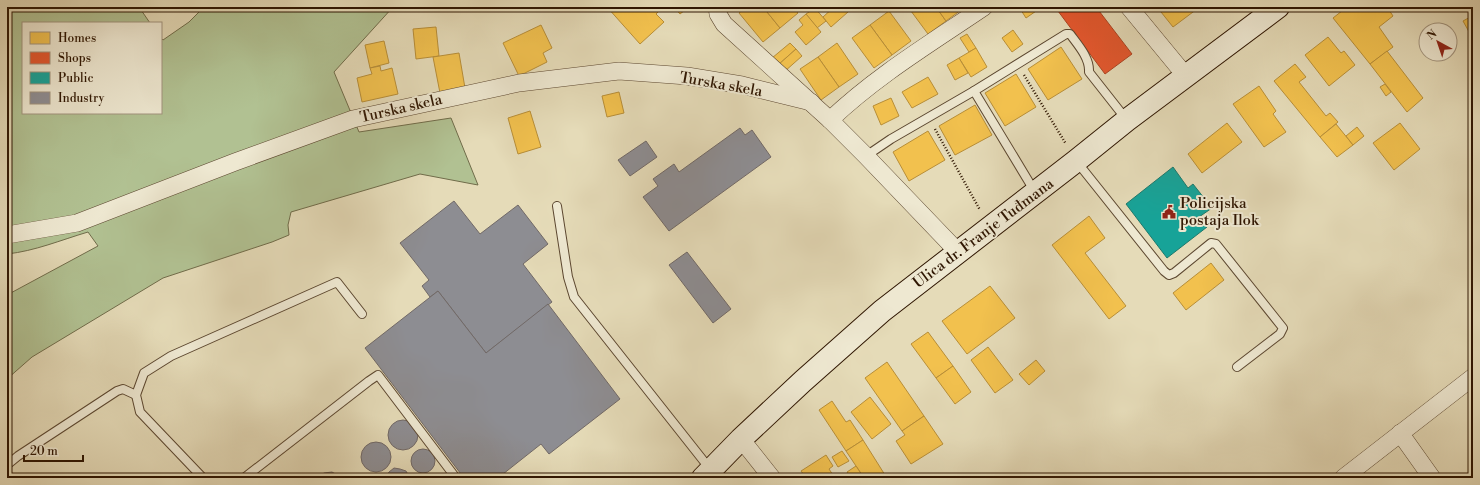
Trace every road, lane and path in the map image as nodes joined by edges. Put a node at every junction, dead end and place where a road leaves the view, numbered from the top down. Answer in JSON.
{"nodes":[{"id":1,"x":717,"y":7,"type":"edge"},
{"id":2,"x":984,"y":7,"type":"edge"},
{"id":3,"x":1129,"y":7,"type":"edge"},
{"id":4,"x":1278,"y":7,"type":"edge"},
{"id":5,"x":1017,"y":64,"type":"junction"},
{"id":6,"x":1185,"y":75,"type":"junction"},
{"id":7,"x":974,"y":91,"type":"junction"},
{"id":8,"x":810,"y":102,"type":"junction"},
{"id":9,"x":929,"y":117,"type":"junction"},
{"id":10,"x":830,"y":120,"type":"junction"},
{"id":11,"x":1127,"y":120,"type":"junction"},
{"id":12,"x":866,"y":156,"type":"junction"},
{"id":13,"x":1076,"y":161,"type":"junction"},
{"id":14,"x":1036,"y":193,"type":"junction"},
{"id":15,"x":557,"y":206,"type":"dead end"},
{"id":16,"x":989,"y":228,"type":"junction"},
{"id":17,"x":7,"y":235,"type":"edge"},
{"id":18,"x":958,"y":252,"type":"junction"},
{"id":19,"x":362,"y":314,"type":"dead end"},
{"id":20,"x":1237,"y":367,"type":"dead end"},
{"id":21,"x":1473,"y":377,"type":"edge"},
{"id":22,"x":136,"y":395,"type":"junction"},
{"id":23,"x":1400,"y":433,"type":"junction"},
{"id":24,"x":741,"y":439,"type":"junction"},
{"id":25,"x":7,"y":465,"type":"edge"},
{"id":26,"x":707,"y":474,"type":"edge"},
{"id":27,"x":202,"y":478,"type":"edge"},
{"id":28,"x":244,"y":478,"type":"edge"},
{"id":29,"x":456,"y":478,"type":"edge"},
{"id":30,"x":772,"y":478,"type":"edge"},
{"id":31,"x":1343,"y":478,"type":"edge"},
{"id":32,"x":1432,"y":478,"type":"edge"}],
"edges":[{"from":1,"to":8,"type":"street"},
{"from":2,"to":10,"type":"street"},
{"from":3,"to":6,"type":"street"},
{"from":4,"to":6,"type":"main road","name":"Ulica dr. Franje Tuđmana"},
{"from":5,"to":7,"type":"lane"},
{"from":5,"to":11,"type":"lane"},
{"from":5,"to":13,"type":"path"},
{"from":6,"to":11,"type":"main road","name":"Ulica dr. Franje Tuđmana"},
{"from":7,"to":9,"type":"lane"},
{"from":7,"to":14,"type":"lane"},
{"from":8,"to":10,"type":"street"},
{"from":8,"to":17,"type":"street","name":"Turska skela"},
{"from":9,"to":12,"type":"lane"},
{"from":9,"to":16,"type":"path"},
{"from":10,"to":12,"type":"street"},
{"from":11,"to":13,"type":"main road","name":"Ulica dr. Franje Tuđmana"},
{"from":12,"to":18,"type":"street"},
{"from":13,"to":14,"type":"main road","name":"Ulica dr. Franje Tuđmana"},
{"from":13,"to":20,"type":"lane"},
{"from":14,"to":16,"type":"main road","name":"Ulica dr. Franje Tuđmana"},
{"from":15,"to":26,"type":"lane"},
{"from":16,"to":18,"type":"main road","name":"Ulica dr. Franje Tuđmana"},
{"from":18,"to":24,"type":"main road","name":"Ulica dr. Franje Tuđmana"},
{"from":19,"to":22,"type":"lane"},
{"from":21,"to":23,"type":"street"},
{"from":22,"to":25,"type":"lane"},
{"from":22,"to":27,"type":"lane"},
{"from":23,"to":31,"type":"street"},
{"from":23,"to":32,"type":"street"},
{"from":24,"to":26,"type":"main road","name":"Ulica dr. Franje Tuđmana"},
{"from":24,"to":30,"type":"street"},
{"from":28,"to":29,"type":"lane"}]}
